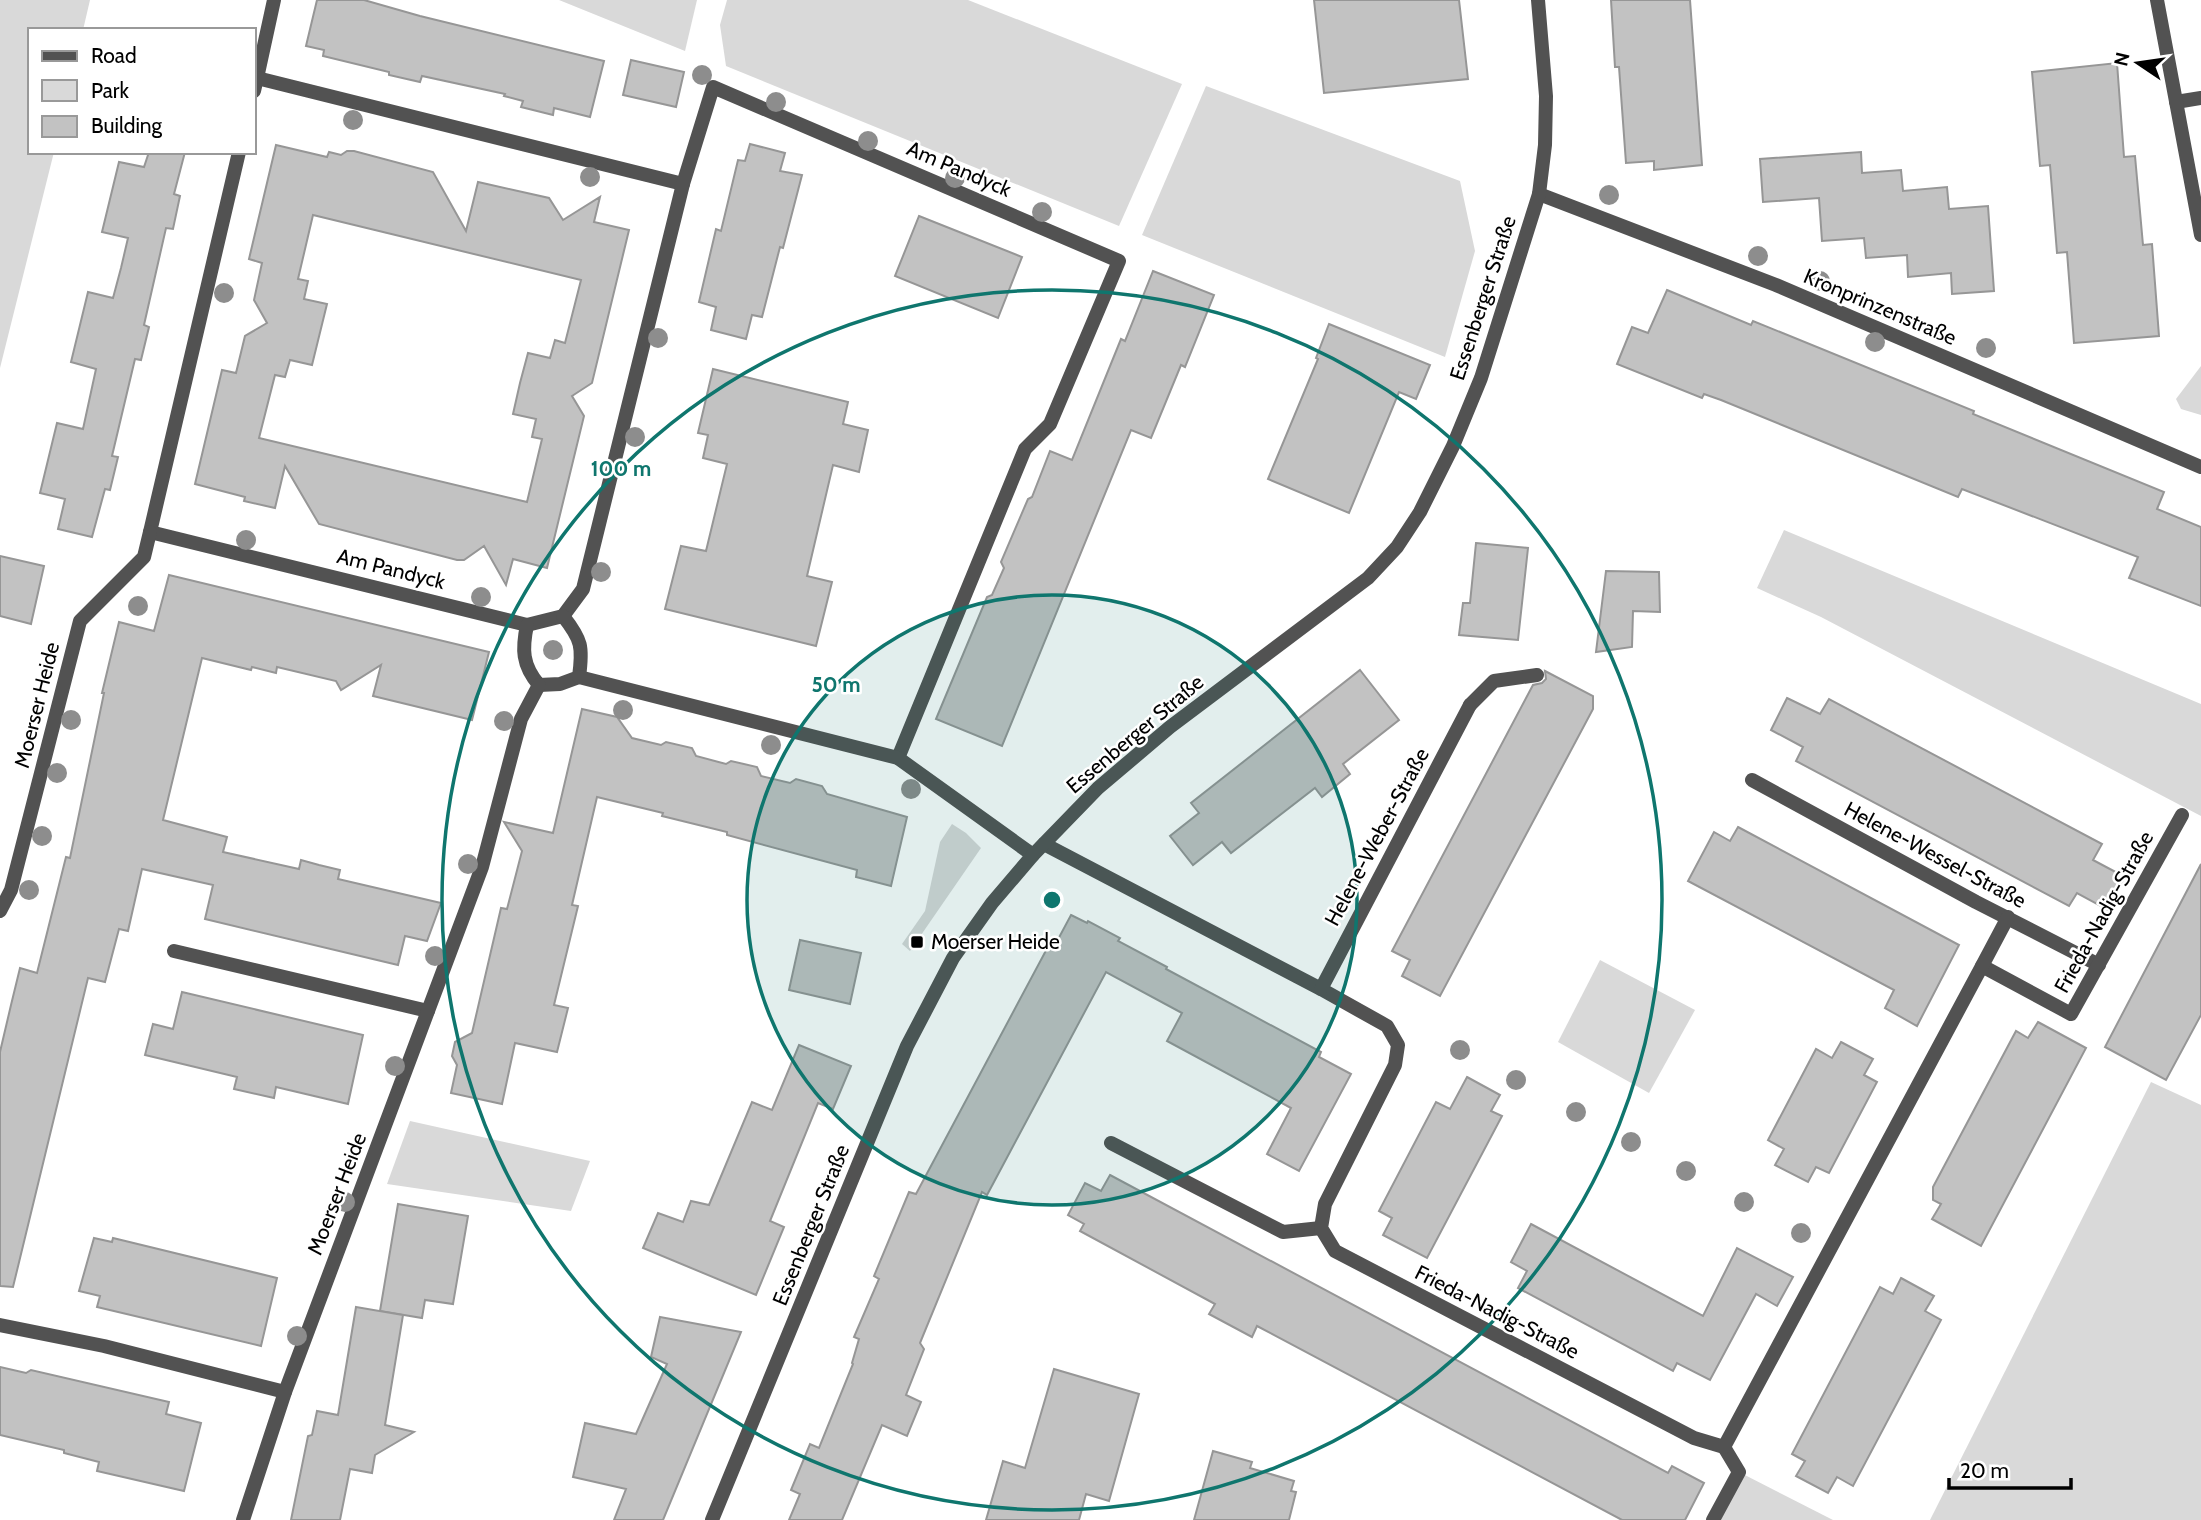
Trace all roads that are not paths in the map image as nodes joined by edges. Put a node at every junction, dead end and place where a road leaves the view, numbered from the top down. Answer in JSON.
{"nodes":[{"id":1,"x":274,"y":0,"type":"edge"},
{"id":2,"x":1538,"y":0,"type":"edge"},
{"id":3,"x":2157,"y":0,"type":"edge"},
{"id":4,"x":256,"y":81,"type":"edge"},
{"id":5,"x":256,"y":85,"type":"edge"},
{"id":6,"x":2201,"y":98,"type":"edge"},
{"id":7,"x":2176,"y":102,"type":"junction"},
{"id":8,"x":239,"y":154,"type":"edge"},
{"id":9,"x":683,"y":184,"type":"junction"},
{"id":10,"x":1539,"y":194,"type":"junction"},
{"id":11,"x":2201,"y":234,"type":"edge"},
{"id":12,"x":2201,"y":467,"type":"edge"},
{"id":13,"x":150,"y":532,"type":"junction"},
{"id":14,"x":564,"y":616,"type":"junction"},
{"id":15,"x":527,"y":625,"type":"junction"},
{"id":16,"x":1537,"y":675,"type":"dead end"},
{"id":17,"x":579,"y":677,"type":"junction"},
{"id":18,"x":539,"y":685,"type":"junction"},
{"id":19,"x":898,"y":758,"type":"junction"},
{"id":20,"x":1752,"y":780,"type":"dead end"},
{"id":21,"x":2182,"y":815,"type":"dead end"},
{"id":22,"x":1044,"y":844,"type":"junction"},
{"id":23,"x":1033,"y":855,"type":"junction"},
{"id":24,"x":0,"y":911,"type":"edge"},
{"id":25,"x":2008,"y":917,"type":"junction"},
{"id":26,"x":174,"y":951,"type":"dead end"},
{"id":27,"x":2099,"y":965,"type":"junction"},
{"id":28,"x":1982,"y":966,"type":"junction"},
{"id":29,"x":1321,"y":989,"type":"junction"},
{"id":30,"x":428,"y":1011,"type":"junction"},
{"id":31,"x":1111,"y":1143,"type":"dead end"},
{"id":32,"x":1321,"y":1228,"type":"junction"},
{"id":33,"x":0,"y":1325,"type":"edge"},
{"id":34,"x":285,"y":1392,"type":"junction"},
{"id":35,"x":1724,"y":1447,"type":"junction"},
{"id":36,"x":243,"y":1520,"type":"edge"},
{"id":37,"x":712,"y":1520,"type":"edge"},
{"id":38,"x":1713,"y":1520,"type":"edge"}],
"edges":[{"from":1,"to":4,"type":"street"},
{"from":2,"to":10,"type":"street","name":"Essenberger Straße"},
{"from":3,"to":7,"type":"street"},
{"from":5,"to":9,"type":"street"},
{"from":6,"to":7,"type":"street"},
{"from":7,"to":11,"type":"street"},
{"from":8,"to":13,"type":"street"},
{"from":9,"to":14,"type":"street","name":"Am Pandyck"},
{"from":9,"to":19,"type":"street","name":"Am Pandyck"},
{"from":10,"to":12,"type":"street","name":"Kronprinzenstraße"},
{"from":10,"to":22,"type":"street","name":"Essenberger Straße"},
{"from":13,"to":15,"type":"street","name":"Am Pandyck"},
{"from":13,"to":24,"type":"street","name":"Moerser Heide"},
{"from":14,"to":15,"type":"street","name":"Am Pandyck"},
{"from":14,"to":17,"type":"street"},
{"from":15,"to":18,"type":"street"},
{"from":16,"to":29,"type":"street","name":"Helene-Weber-Straße"},
{"from":17,"to":18,"type":"street"},
{"from":17,"to":19,"type":"street"},
{"from":18,"to":30,"type":"street","name":"Moerser Heide"},
{"from":19,"to":23,"type":"street"},
{"from":20,"to":25,"type":"street","name":"Helene-Wessel-Straße"},
{"from":21,"to":27,"type":"street","name":"Frieda-Nadig-Straße"},
{"from":22,"to":23,"type":"street","name":"Essenberger Straße"},
{"from":22,"to":29,"type":"street"},
{"from":23,"to":37,"type":"street","name":"Essenberger Straße"},
{"from":25,"to":27,"type":"street","name":"Helene-Wessel-Straße"},
{"from":25,"to":28,"type":"street"},
{"from":26,"to":30,"type":"street"},
{"from":27,"to":28,"type":"street","name":"Frieda-Nadig-Straße"},
{"from":28,"to":35,"type":"street"},
{"from":29,"to":32,"type":"street"},
{"from":30,"to":34,"type":"street","name":"Moerser Heide"},
{"from":31,"to":32,"type":"street"},
{"from":32,"to":35,"type":"street","name":"Frieda-Nadig-Straße"},
{"from":33,"to":34,"type":"street"},
{"from":34,"to":36,"type":"street","name":"Moerser Heide"},
{"from":35,"to":38,"type":"street"}]}
